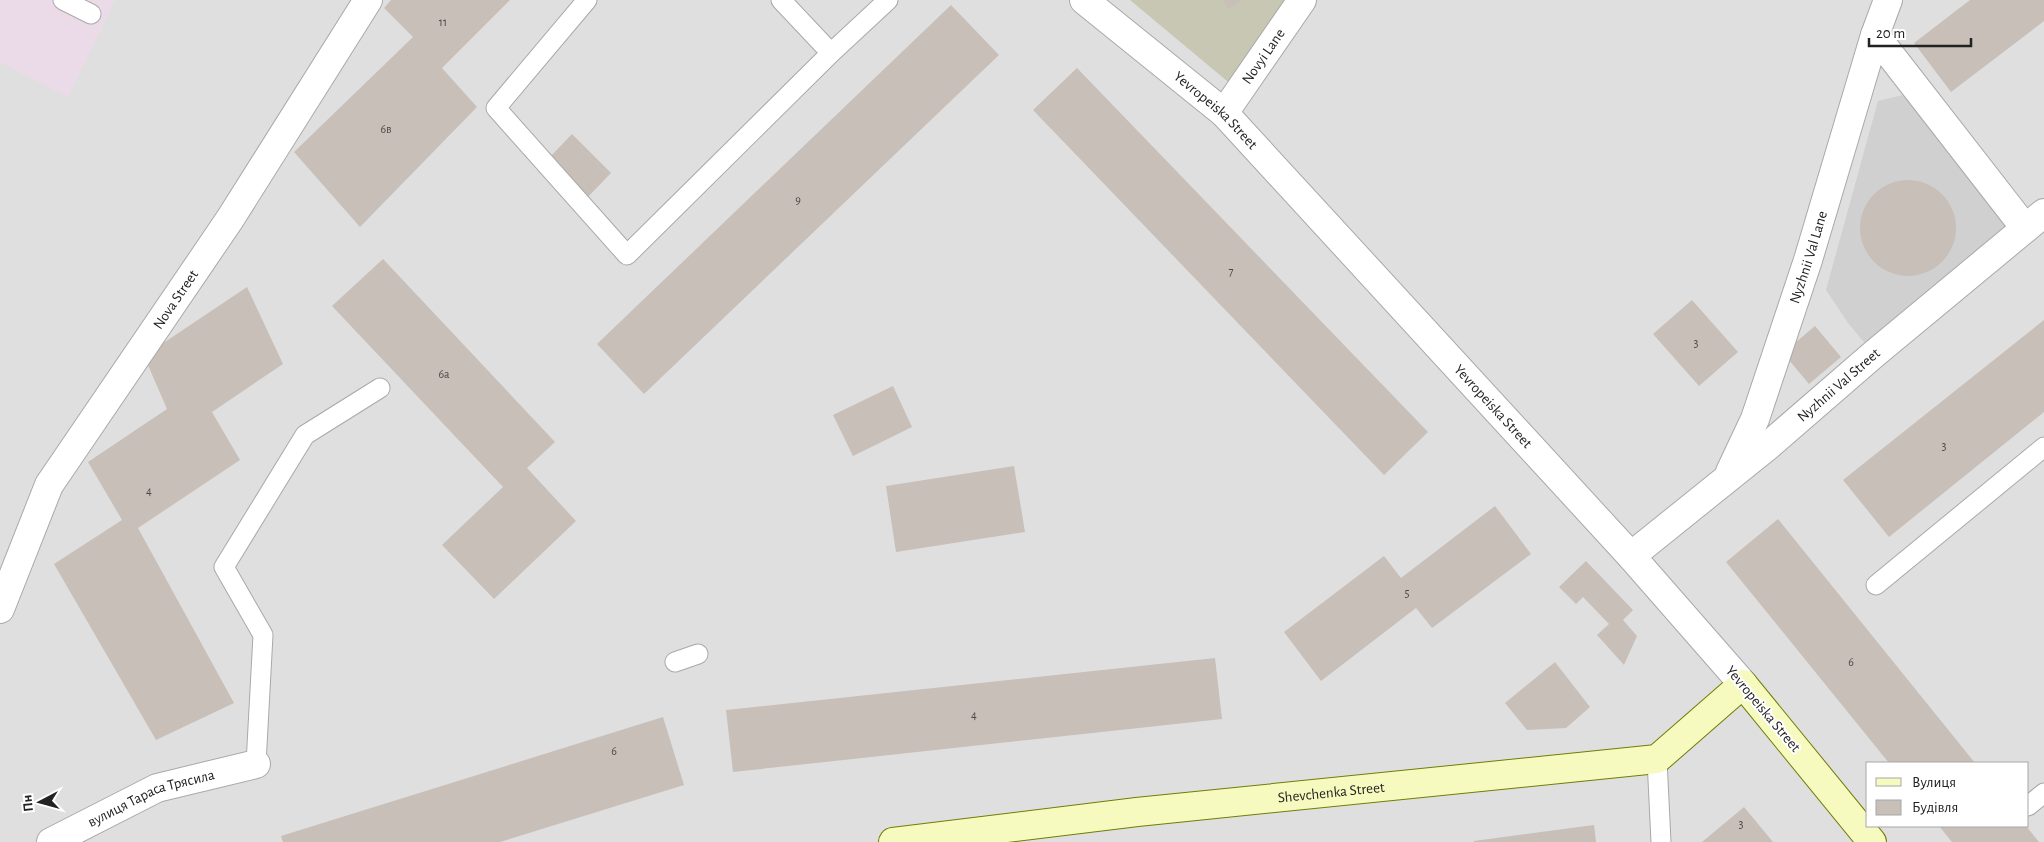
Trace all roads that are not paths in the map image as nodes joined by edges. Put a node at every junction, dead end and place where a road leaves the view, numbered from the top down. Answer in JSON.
{"nodes":[{"id":1,"x":63,"y":0,"type":"edge"},
{"id":2,"x":368,"y":0,"type":"edge"},
{"id":3,"x":586,"y":0,"type":"edge"},
{"id":4,"x":781,"y":0,"type":"edge"},
{"id":5,"x":888,"y":0,"type":"edge"},
{"id":6,"x":1084,"y":0,"type":"edge"},
{"id":7,"x":1302,"y":0,"type":"edge"},
{"id":8,"x":1888,"y":0,"type":"edge"},
{"id":9,"x":91,"y":14,"type":"dead end"},
{"id":10,"x":1875,"y":35,"type":"junction"},
{"id":11,"x":831,"y":53,"type":"junction"},
{"id":12,"x":1224,"y":112,"type":"junction"},
{"id":13,"x":2035,"y":220,"type":"edge"},
{"id":14,"x":380,"y":388,"type":"dead end"},
{"id":15,"x":2044,"y":447,"type":"edge"},
{"id":16,"x":1729,"y":476,"type":"junction"},
{"id":17,"x":1631,"y":556,"type":"junction"},
{"id":18,"x":1876,"y":585,"type":"dead end"},
{"id":19,"x":0,"y":609,"type":"edge"},
{"id":20,"x":698,"y":654,"type":"dead end"},
{"id":21,"x":675,"y":662,"type":"dead end"},
{"id":22,"x":1743,"y":684,"type":"junction"},
{"id":23,"x":1657,"y":759,"type":"junction"},
{"id":24,"x":256,"y":764,"type":"joint"},
{"id":25,"x":2044,"y":793,"type":"edge"},
{"id":26,"x":2029,"y":805,"type":"edge"},
{"id":27,"x":51,"y":842,"type":"edge"},
{"id":28,"x":894,"y":842,"type":"edge"},
{"id":29,"x":1661,"y":842,"type":"edge"},
{"id":30,"x":1872,"y":842,"type":"edge"}],
"edges":[{"from":1,"to":9,"type":"lane"},
{"from":2,"to":19,"type":"street","name":"Nova Street"},
{"from":3,"to":11,"type":"lane"},
{"from":4,"to":11,"type":"lane"},
{"from":5,"to":11,"type":"lane"},
{"from":6,"to":12,"type":"street","name":"Yevropeiska Street"},
{"from":7,"to":12,"type":"street","name":"Novyi Lane"},
{"from":8,"to":10,"type":"street","name":"Nyzhnii Val Lane"},
{"from":10,"to":13,"type":"street"},
{"from":10,"to":16,"type":"street","name":"Nyzhnii Val Lane"},
{"from":12,"to":17,"type":"street","name":"Yevropeiska Street"},
{"from":13,"to":16,"type":"street","name":"Nyzhnii Val Street"},
{"from":14,"to":24,"type":"lane"},
{"from":15,"to":18,"type":"lane"},
{"from":16,"to":17,"type":"street","name":"Nyzhnii Val Street"},
{"from":17,"to":22,"type":"street","name":"Yevropeiska Street"},
{"from":20,"to":21,"type":"lane"},
{"from":22,"to":23,"type":"main road"},
{"from":22,"to":30,"type":"main road","name":"Yevropeiska Street"},
{"from":23,"to":28,"type":"main road","name":"Shevchenka Street"},
{"from":23,"to":29,"type":"lane"},
{"from":24,"to":27,"type":"street","name":"вулиця Тараса Трясила"},
{"from":25,"to":26,"type":"lane"}]}
